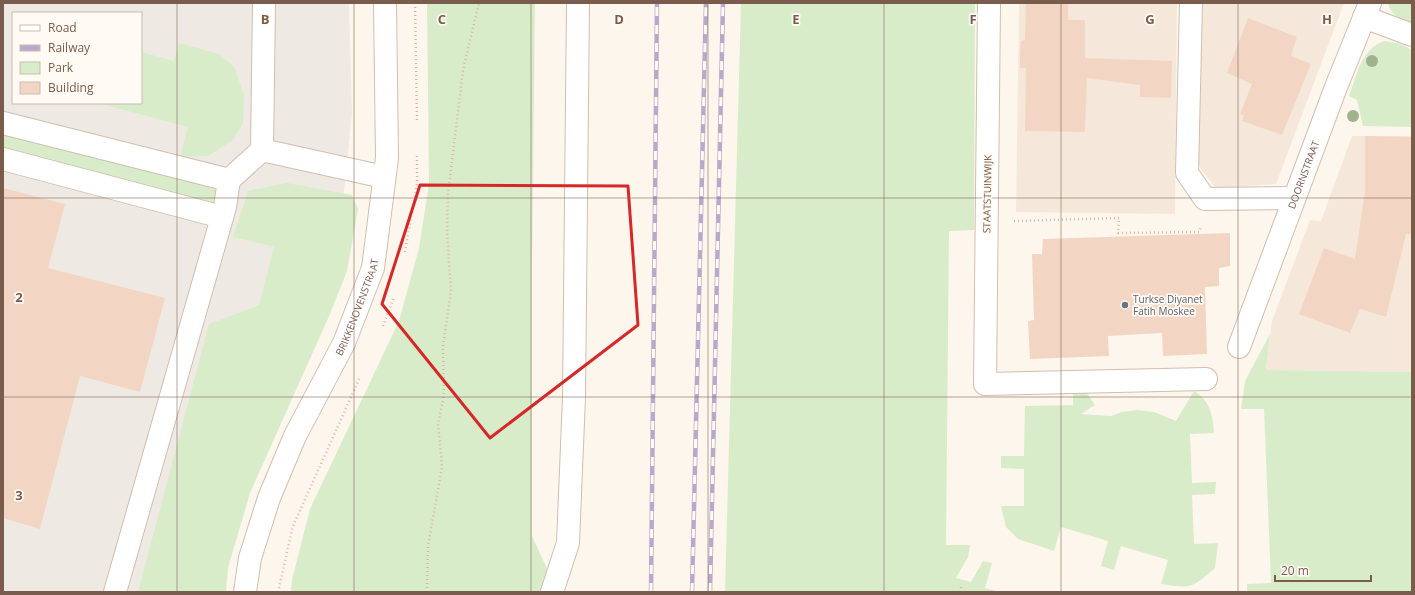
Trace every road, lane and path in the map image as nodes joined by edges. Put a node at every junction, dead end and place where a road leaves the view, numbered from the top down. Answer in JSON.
{"nodes":[{"id":1,"x":264,"y":3,"type":"edge"},
{"id":2,"x":385,"y":3,"type":"edge"},
{"id":3,"x":479,"y":3,"type":"edge"},
{"id":4,"x":578,"y":3,"type":"edge"},
{"id":5,"x":989,"y":3,"type":"edge"},
{"id":6,"x":1191,"y":3,"type":"edge"},
{"id":7,"x":1367,"y":10,"type":"edge"},
{"id":8,"x":1412,"y":35,"type":"edge"},
{"id":9,"x":3,"y":123,"type":"edge"},
{"id":10,"x":262,"y":150,"type":"junction"},
{"id":11,"x":3,"y":159,"type":"edge"},
{"id":12,"x":384,"y":176,"type":"junction"},
{"id":13,"x":229,"y":180,"type":"junction"},
{"id":14,"x":1294,"y":198,"type":"junction"},
{"id":15,"x":222,"y":218,"type":"junction"},
{"id":16,"x":1007,"y":221,"type":"dead end"},
{"id":17,"x":1202,"y":225,"type":"dead end"},
{"id":18,"x":1239,"y":347,"type":"dead end"},
{"id":19,"x":1206,"y":379,"type":"dead end"},
{"id":20,"x":961,"y":587,"type":"dead end"},
{"id":21,"x":115,"y":592,"type":"edge"},
{"id":22,"x":245,"y":592,"type":"edge"},
{"id":23,"x":427,"y":592,"type":"edge"},
{"id":24,"x":552,"y":592,"type":"edge"},
{"id":25,"x":960,"y":592,"type":"edge"}],
"edges":[{"from":1,"to":10,"type":"street"},
{"from":2,"to":12,"type":"street","name":"BRIKKENOVENSTRAAT"},
{"from":3,"to":23,"type":"path"},
{"from":4,"to":24,"type":"street"},
{"from":5,"to":19,"type":"street","name":"STAATSTUINWIJK"},
{"from":6,"to":14,"type":"street"},
{"from":7,"to":8,"type":"street"},
{"from":7,"to":14,"type":"street","name":"DOORNSTRAAT"},
{"from":9,"to":13,"type":"street"},
{"from":10,"to":12,"type":"street"},
{"from":10,"to":13,"type":"street"},
{"from":11,"to":15,"type":"street"},
{"from":12,"to":22,"type":"street","name":"BRIKKENOVENSTRAAT"},
{"from":13,"to":15,"type":"street"},
{"from":14,"to":18,"type":"street","name":"DOORNSTRAAT"},
{"from":15,"to":21,"type":"street"},
{"from":16,"to":17,"type":"path"},
{"from":20,"to":25,"type":"path"}]}
